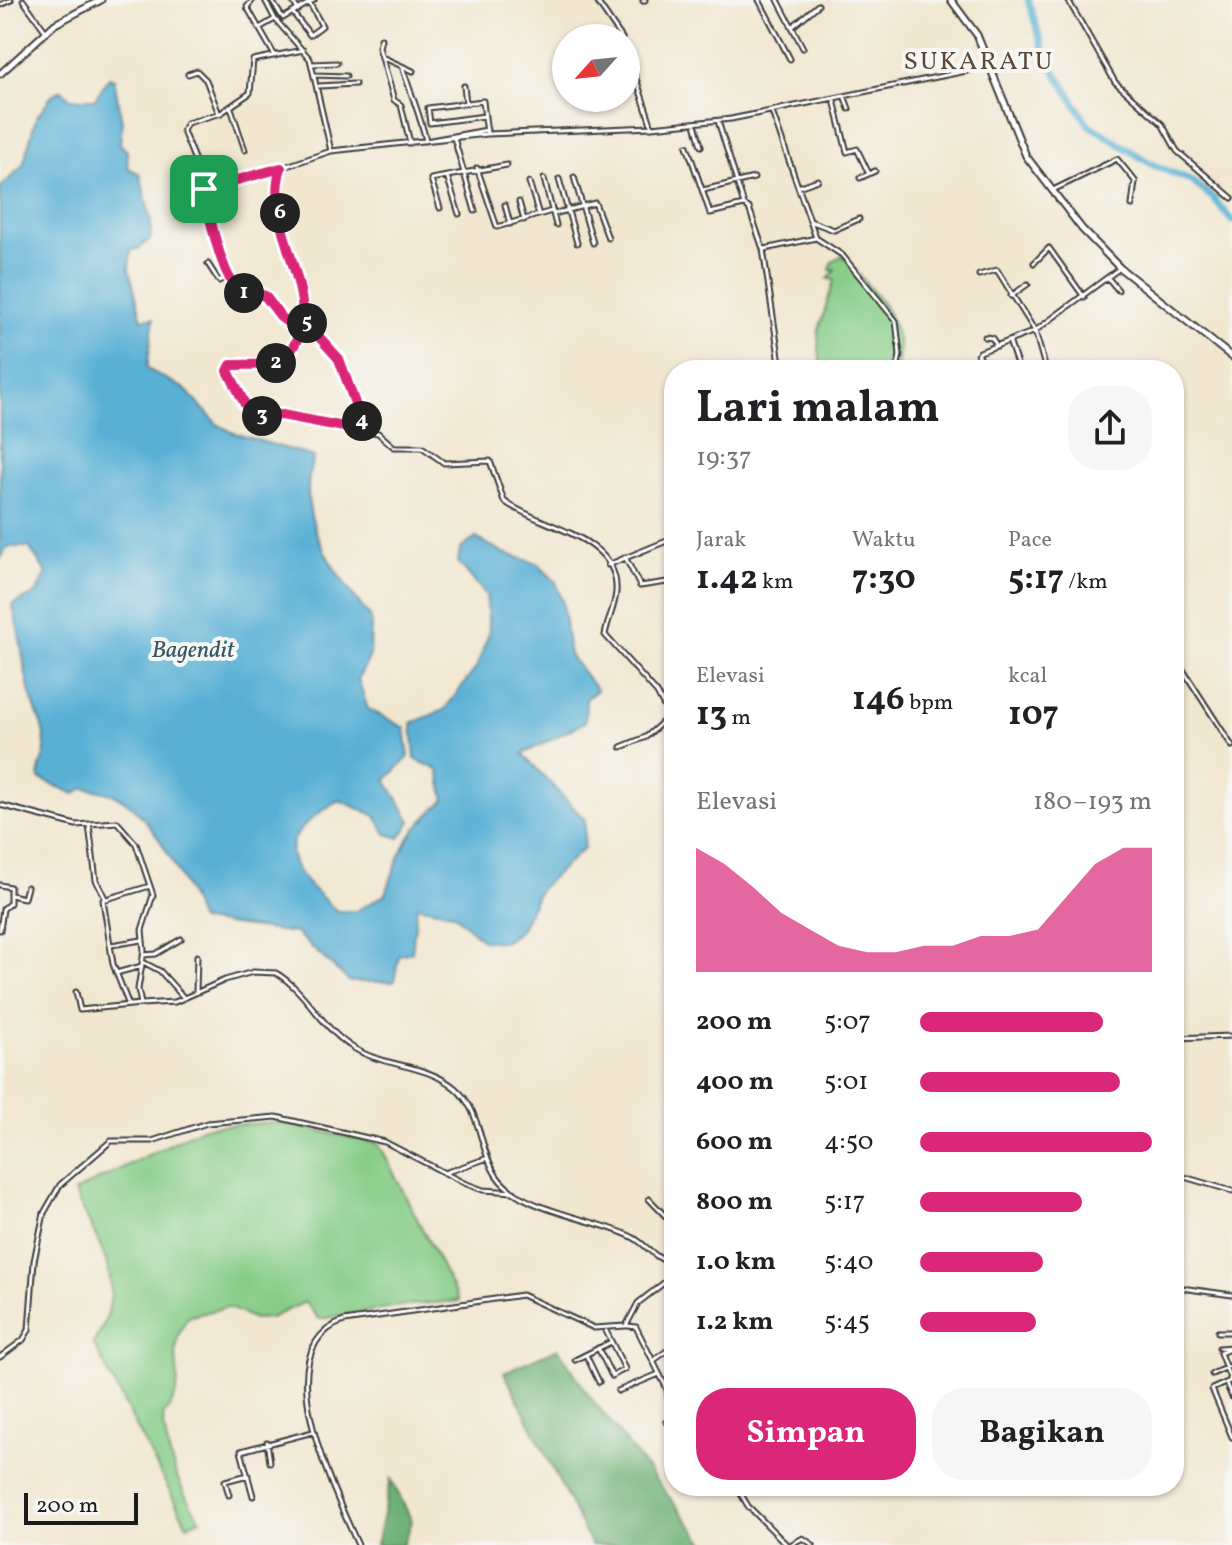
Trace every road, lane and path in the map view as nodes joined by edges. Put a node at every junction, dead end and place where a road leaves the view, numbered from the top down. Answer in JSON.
{"nodes":[{"id":1,"x":11,"y":0,"type":"edge"},
{"id":2,"x":23,"y":0,"type":"edge"},
{"id":3,"x":101,"y":0,"type":"edge"},
{"id":4,"x":253,"y":0,"type":"edge"},
{"id":5,"x":265,"y":0,"type":"edge"},
{"id":6,"x":271,"y":0,"type":"edge"},
{"id":7,"x":292,"y":0,"type":"edge"},
{"id":8,"x":596,"y":0,"type":"edge"},
{"id":9,"x":759,"y":0,"type":"edge"},
{"id":10,"x":778,"y":0,"type":"edge"},
{"id":11,"x":951,"y":0,"type":"edge"},
{"id":12,"x":1068,"y":0,"type":"edge"},
{"id":13,"x":312,"y":2,"type":"edge"},
{"id":14,"x":0,"y":5,"type":"edge"},
{"id":15,"x":818,"y":5,"type":"dead end"},
{"id":16,"x":298,"y":10,"type":"junction"},
{"id":17,"x":293,"y":13,"type":"junction"},
{"id":18,"x":275,"y":19,"type":"junction"},
{"id":19,"x":612,"y":24,"type":"edge"},
{"id":20,"x":261,"y":27,"type":"junction"},
{"id":21,"x":792,"y":27,"type":"junction"},
{"id":22,"x":46,"y":32,"type":"junction"},
{"id":23,"x":380,"y":42,"type":"dead end"},
{"id":24,"x":803,"y":48,"type":"dead end"},
{"id":25,"x":303,"y":50,"type":"junction"},
{"id":26,"x":275,"y":56,"type":"junction"},
{"id":27,"x":384,"y":58,"type":"junction"},
{"id":28,"x":790,"y":59,"type":"dead end"},
{"id":29,"x":337,"y":63,"type":"dead end"},
{"id":30,"x":312,"y":64,"type":"junction"},
{"id":31,"x":402,"y":66,"type":"junction"},
{"id":32,"x":991,"y":66,"type":"junction"},
{"id":33,"x":413,"y":71,"type":"dead end"},
{"id":34,"x":0,"y":74,"type":"edge"},
{"id":35,"x":188,"y":74,"type":"dead end"},
{"id":36,"x":315,"y":75,"type":"junction"},
{"id":37,"x":346,"y":76,"type":"dead end"},
{"id":38,"x":355,"y":84,"type":"dead end"},
{"id":39,"x":317,"y":86,"type":"junction"},
{"id":40,"x":464,"y":86,"type":"dead end"},
{"id":41,"x":640,"y":91,"type":"edge"},
{"id":42,"x":845,"y":98,"type":"junction"},
{"id":43,"x":834,"y":100,"type":"junction"},
{"id":44,"x":412,"y":101,"type":"junction"},
{"id":45,"x":466,"y":103,"type":"junction"},
{"id":46,"x":401,"y":105,"type":"junction"},
{"id":47,"x":230,"y":106,"type":"junction"},
{"id":48,"x":849,"y":109,"type":"dead end"},
{"id":49,"x":772,"y":112,"type":"junction"},
{"id":50,"x":219,"y":114,"type":"junction"},
{"id":51,"x":485,"y":116,"type":"junction"},
{"id":52,"x":718,"y":121,"type":"junction"},
{"id":53,"x":695,"y":124,"type":"junction"},
{"id":54,"x":652,"y":127,"type":"junction"},
{"id":55,"x":487,"y":132,"type":"junction"},
{"id":56,"x":454,"y":138,"type":"junction"},
{"id":57,"x":428,"y":140,"type":"junction"},
{"id":58,"x":410,"y":143,"type":"junction"},
{"id":59,"x":687,"y":146,"type":"dead end"},
{"id":60,"x":701,"y":146,"type":"dead end"},
{"id":61,"x":245,"y":150,"type":"dead end"},
{"id":62,"x":331,"y":151,"type":"junction"},
{"id":63,"x":507,"y":165,"type":"dead end"},
{"id":64,"x":492,"y":167,"type":"junction"},
{"id":65,"x":281,"y":168,"type":"junction"},
{"id":66,"x":477,"y":168,"type":"junction"},
{"id":67,"x":462,"y":171,"type":"junction"},
{"id":68,"x":875,"y":171,"type":"dead end"},
{"id":69,"x":447,"y":174,"type":"junction"},
{"id":70,"x":869,"y":174,"type":"junction"},
{"id":71,"x":493,"y":175,"type":"dead end"},
{"id":72,"x":574,"y":177,"type":"dead end"},
{"id":73,"x":754,"y":178,"type":"dead end"},
{"id":74,"x":860,"y":178,"type":"dead end"},
{"id":75,"x":544,"y":179,"type":"dead end"},
{"id":76,"x":559,"y":179,"type":"dead end"},
{"id":77,"x":818,"y":180,"type":"dead end"},
{"id":78,"x":529,"y":182,"type":"dead end"},
{"id":79,"x":736,"y":182,"type":"junction"},
{"id":80,"x":798,"y":187,"type":"junction"},
{"id":81,"x":204,"y":189,"type":"junction"},
{"id":82,"x":703,"y":190,"type":"junction"},
{"id":83,"x":1053,"y":190,"type":"junction"},
{"id":84,"x":1232,"y":198,"type":"edge"},
{"id":85,"x":519,"y":202,"type":"dead end"},
{"id":86,"x":505,"y":205,"type":"dead end"},
{"id":87,"x":744,"y":205,"type":"junction"},
{"id":88,"x":1132,"y":205,"type":"dead end"},
{"id":89,"x":582,"y":206,"type":"junction"},
{"id":90,"x":440,"y":208,"type":"dead end"},
{"id":91,"x":568,"y":210,"type":"junction"},
{"id":92,"x":475,"y":211,"type":"dead end"},
{"id":93,"x":553,"y":213,"type":"junction"},
{"id":94,"x":459,"y":214,"type":"dead end"},
{"id":95,"x":539,"y":215,"type":"junction"},
{"id":96,"x":859,"y":219,"type":"dead end"},
{"id":97,"x":524,"y":220,"type":"junction"},
{"id":98,"x":810,"y":221,"type":"junction"},
{"id":99,"x":510,"y":224,"type":"junction"},
{"id":100,"x":556,"y":225,"type":"dead end"},
{"id":101,"x":608,"y":238,"type":"dead end"},
{"id":102,"x":816,"y":238,"type":"junction"},
{"id":103,"x":577,"y":243,"type":"dead end"},
{"id":104,"x":593,"y":243,"type":"dead end"},
{"id":105,"x":763,"y":249,"type":"junction"},
{"id":106,"x":1034,"y":263,"type":"dead end"},
{"id":107,"x":208,"y":264,"type":"dead end"},
{"id":108,"x":1120,"y":268,"type":"junction"},
{"id":109,"x":979,"y":275,"type":"dead end"},
{"id":110,"x":228,"y":276,"type":"junction"},
{"id":111,"x":1108,"y":278,"type":"junction"},
{"id":112,"x":1028,"y":284,"type":"dead end"},
{"id":113,"x":1118,"y":290,"type":"dead end"},
{"id":114,"x":1011,"y":296,"type":"junction"},
{"id":115,"x":1084,"y":297,"type":"junction"},
{"id":116,"x":303,"y":319,"type":"junction"},
{"id":117,"x":1035,"y":331,"type":"junction"},
{"id":118,"x":300,"y":332,"type":"junction"},
{"id":119,"x":985,"y":337,"type":"dead end"},
{"id":120,"x":1009,"y":341,"type":"junction"},
{"id":121,"x":997,"y":346,"type":"junction"},
{"id":122,"x":979,"y":353,"type":"junction"},
{"id":123,"x":1231,"y":353,"type":"edge"},
{"id":124,"x":780,"y":360,"type":"edge"},
{"id":125,"x":899,"y":360,"type":"edge"},
{"id":126,"x":975,"y":360,"type":"edge"},
{"id":127,"x":981,"y":360,"type":"edge"},
{"id":128,"x":1016,"y":360,"type":"edge"},
{"id":129,"x":1043,"y":360,"type":"edge"},
{"id":130,"x":365,"y":431,"type":"junction"},
{"id":131,"x":664,"y":542,"type":"edge"},
{"id":132,"x":625,"y":557,"type":"junction"},
{"id":133,"x":608,"y":565,"type":"junction"},
{"id":134,"x":664,"y":582,"type":"edge"},
{"id":135,"x":1184,"y":672,"type":"edge"},
{"id":136,"x":664,"y":706,"type":"edge"},
{"id":137,"x":664,"y":721,"type":"edge"},
{"id":138,"x":1232,"y":746,"type":"edge"},
{"id":139,"x":621,"y":747,"type":"dead end"},
{"id":140,"x":0,"y":805,"type":"edge"},
{"id":141,"x":89,"y":825,"type":"junction"},
{"id":142,"x":0,"y":885,"type":"edge"},
{"id":143,"x":150,"y":885,"type":"junction"},
{"id":144,"x":27,"y":887,"type":"dead end"},
{"id":145,"x":11,"y":895,"type":"junction"},
{"id":146,"x":105,"y":899,"type":"junction"},
{"id":147,"x":1,"y":914,"type":"edge"},
{"id":148,"x":0,"y":930,"type":"edge"},
{"id":149,"x":8,"y":932,"type":"dead end"},
{"id":150,"x":181,"y":939,"type":"dead end"},
{"id":151,"x":142,"y":940,"type":"junction"},
{"id":152,"x":111,"y":945,"type":"junction"},
{"id":153,"x":143,"y":955,"type":"junction"},
{"id":154,"x":197,"y":956,"type":"dead end"},
{"id":155,"x":142,"y":964,"type":"junction"},
{"id":156,"x":116,"y":973,"type":"junction"},
{"id":157,"x":76,"y":992,"type":"dead end"},
{"id":158,"x":196,"y":992,"type":"junction"},
{"id":159,"x":184,"y":998,"type":"junction"},
{"id":160,"x":128,"y":1003,"type":"junction"},
{"id":161,"x":141,"y":1004,"type":"junction"},
{"id":162,"x":1232,"y":1036,"type":"edge"},
{"id":163,"x":1184,"y":1038,"type":"edge"},
{"id":164,"x":489,"y":1160,"type":"junction"},
{"id":165,"x":444,"y":1173,"type":"junction"},
{"id":166,"x":1184,"y":1177,"type":"edge"},
{"id":167,"x":506,"y":1184,"type":"junction"},
{"id":168,"x":506,"y":1191,"type":"junction"},
{"id":169,"x":1232,"y":1191,"type":"edge"},
{"id":170,"x":517,"y":1192,"type":"junction"},
{"id":171,"x":649,"y":1199,"type":"dead end"},
{"id":172,"x":664,"y":1215,"type":"edge"},
{"id":173,"x":664,"y":1260,"type":"edge"},
{"id":174,"x":664,"y":1283,"type":"edge"},
{"id":175,"x":1184,"y":1288,"type":"edge"},
{"id":176,"x":1232,"y":1295,"type":"edge"},
{"id":177,"x":626,"y":1324,"type":"junction"},
{"id":178,"x":605,"y":1329,"type":"junction"},
{"id":179,"x":1218,"y":1332,"type":"dead end"},
{"id":180,"x":1232,"y":1332,"type":"edge"},
{"id":181,"x":611,"y":1342,"type":"junction"},
{"id":182,"x":1232,"y":1347,"type":"edge"},
{"id":183,"x":598,"y":1348,"type":"junction"},
{"id":184,"x":1219,"y":1348,"type":"dead end"},
{"id":185,"x":664,"y":1353,"type":"edge"},
{"id":186,"x":586,"y":1355,"type":"junction"},
{"id":187,"x":0,"y":1357,"type":"edge"},
{"id":188,"x":575,"y":1360,"type":"dead end"},
{"id":189,"x":653,"y":1361,"type":"junction"},
{"id":190,"x":1232,"y":1365,"type":"edge"},
{"id":191,"x":1226,"y":1368,"type":"junction"},
{"id":192,"x":660,"y":1374,"type":"junction"},
{"id":193,"x":1212,"y":1374,"type":"dead end"},
{"id":194,"x":1230,"y":1381,"type":"edge"},
{"id":195,"x":599,"y":1382,"type":"dead end"},
{"id":196,"x":664,"y":1386,"type":"edge"},
{"id":197,"x":618,"y":1391,"type":"dead end"},
{"id":198,"x":1232,"y":1397,"type":"edge"},
{"id":199,"x":1230,"y":1423,"type":"edge"},
{"id":200,"x":313,"y":1432,"type":"junction"},
{"id":201,"x":1232,"y":1437,"type":"edge"},
{"id":202,"x":267,"y":1442,"type":"junction"},
{"id":203,"x":270,"y":1462,"type":"dead end"},
{"id":204,"x":248,"y":1475,"type":"junction"},
{"id":205,"x":229,"y":1495,"type":"dead end"},
{"id":206,"x":253,"y":1496,"type":"dead end"},
{"id":207,"x":742,"y":1496,"type":"edge"},
{"id":208,"x":358,"y":1545,"type":"edge"},
{"id":209,"x":788,"y":1545,"type":"edge"},
{"id":210,"x":813,"y":1545,"type":"edge"}],
"edges":[{"from":1,"to":14,"type":"street"},
{"from":2,"to":22,"type":"street"},
{"from":3,"to":22,"type":"main road"},
{"from":4,"to":20,"type":"street"},
{"from":5,"to":18,"type":"street"},
{"from":6,"to":17,"type":"street"},
{"from":7,"to":16,"type":"street"},
{"from":8,"to":19,"type":"street"},
{"from":9,"to":28,"type":"street"},
{"from":10,"to":21,"type":"street"},
{"from":11,"to":32,"type":"main road"},
{"from":12,"to":84,"type":"street"},
{"from":13,"to":16,"type":"street"},
{"from":13,"to":17,"type":"street"},
{"from":15,"to":21,"type":"street"},
{"from":16,"to":17,"type":"street"},
{"from":18,"to":20,"type":"street"},
{"from":18,"to":25,"type":"street"},
{"from":20,"to":26,"type":"street"},
{"from":21,"to":24,"type":"street"},
{"from":22,"to":34,"type":"main road"},
{"from":23,"to":27,"type":"street"},
{"from":25,"to":26,"type":"street"},
{"from":25,"to":30,"type":"street"},
{"from":26,"to":47,"type":"street"},
{"from":27,"to":31,"type":"street"},
{"from":27,"to":46,"type":"street"},
{"from":29,"to":30,"type":"street"},
{"from":30,"to":36,"type":"street"},
{"from":31,"to":33,"type":"street"},
{"from":31,"to":44,"type":"street"},
{"from":32,"to":42,"type":"street"},
{"from":32,"to":83,"type":"main road"},
{"from":35,"to":50,"type":"street"},
{"from":36,"to":37,"type":"street"},
{"from":36,"to":39,"type":"street"},
{"from":38,"to":39,"type":"street"},
{"from":39,"to":62,"type":"street"},
{"from":40,"to":45,"type":"street"},
{"from":41,"to":54,"type":"street"},
{"from":42,"to":43,"type":"street"},
{"from":42,"to":48,"type":"street"},
{"from":43,"to":49,"type":"street"},
{"from":43,"to":70,"type":"street"},
{"from":44,"to":46,"type":"street"},
{"from":44,"to":57,"type":"street"},
{"from":45,"to":51,"type":"street"},
{"from":45,"to":51,"type":"street"},
{"from":46,"to":58,"type":"street"},
{"from":47,"to":50,"type":"street"},
{"from":47,"to":61,"type":"street"},
{"from":49,"to":52,"type":"street"},
{"from":49,"to":80,"type":"street"},
{"from":50,"to":81,"type":"street"},
{"from":51,"to":55,"type":"street"},
{"from":52,"to":53,"type":"street"},
{"from":52,"to":79,"type":"street"},
{"from":53,"to":54,"type":"street"},
{"from":53,"to":60,"type":"street"},
{"from":54,"to":55,"type":"street"},
{"from":55,"to":56,"type":"street"},
{"from":55,"to":57,"type":"street"},
{"from":56,"to":57,"type":"street"},
{"from":56,"to":67,"type":"street"},
{"from":57,"to":58,"type":"street"},
{"from":58,"to":62,"type":"street"},
{"from":59,"to":82,"type":"street"},
{"from":62,"to":65,"type":"street"},
{"from":63,"to":64,"type":"street"},
{"from":64,"to":66,"type":"street"},
{"from":64,"to":71,"type":"street"},
{"from":65,"to":81,"type":"street"},
{"from":65,"to":116,"type":"street"},
{"from":66,"to":67,"type":"street"},
{"from":66,"to":99,"type":"street"},
{"from":67,"to":69,"type":"street"},
{"from":67,"to":92,"type":"street"},
{"from":68,"to":70,"type":"street"},
{"from":69,"to":90,"type":"street"},
{"from":69,"to":94,"type":"street"},
{"from":70,"to":74,"type":"street"},
{"from":72,"to":89,"type":"street"},
{"from":73,"to":79,"type":"street"},
{"from":75,"to":93,"type":"street"},
{"from":76,"to":91,"type":"street"},
{"from":77,"to":80,"type":"street"},
{"from":78,"to":95,"type":"street"},
{"from":79,"to":82,"type":"street"},
{"from":79,"to":87,"type":"street"},
{"from":80,"to":98,"type":"street"},
{"from":81,"to":110,"type":"street"},
{"from":82,"to":87,"type":"street"},
{"from":83,"to":88,"type":"street"},
{"from":83,"to":108,"type":"main road"},
{"from":85,"to":97,"type":"street"},
{"from":86,"to":99,"type":"street"},
{"from":87,"to":105,"type":"street"},
{"from":89,"to":91,"type":"street"},
{"from":89,"to":101,"type":"street"},
{"from":89,"to":104,"type":"street"},
{"from":91,"to":93,"type":"street"},
{"from":91,"to":103,"type":"street"},
{"from":93,"to":95,"type":"street"},
{"from":93,"to":100,"type":"street"},
{"from":95,"to":97,"type":"street"},
{"from":96,"to":98,"type":"street"},
{"from":97,"to":99,"type":"street"},
{"from":98,"to":102,"type":"street"},
{"from":102,"to":105,"type":"street"},
{"from":102,"to":125,"type":"street"},
{"from":105,"to":124,"type":"street"},
{"from":106,"to":115,"type":"street"},
{"from":107,"to":110,"type":"street"},
{"from":108,"to":111,"type":"street"},
{"from":108,"to":123,"type":"main road"},
{"from":109,"to":114,"type":"street"},
{"from":110,"to":118,"type":"street"},
{"from":111,"to":113,"type":"street"},
{"from":111,"to":115,"type":"street"},
{"from":112,"to":114,"type":"street"},
{"from":114,"to":117,"type":"street"},
{"from":115,"to":117,"type":"street"},
{"from":116,"to":118,"type":"street"},
{"from":116,"to":130,"type":"street"},
{"from":117,"to":120,"type":"street"},
{"from":117,"to":129,"type":"street"},
{"from":118,"to":130,"type":"street"},
{"from":119,"to":121,"type":"street"},
{"from":120,"to":121,"type":"street"},
{"from":120,"to":128,"type":"street"},
{"from":121,"to":122,"type":"street"},
{"from":122,"to":126,"type":"street"},
{"from":122,"to":127,"type":"street"},
{"from":130,"to":133,"type":"street"},
{"from":131,"to":132,"type":"street"},
{"from":132,"to":133,"type":"street"},
{"from":132,"to":134,"type":"street"},
{"from":133,"to":136,"type":"street"},
{"from":135,"to":138,"type":"street"},
{"from":137,"to":139,"type":"street"},
{"from":140,"to":141,"type":"street"},
{"from":141,"to":143,"type":"street"},
{"from":141,"to":146,"type":"street"},
{"from":142,"to":145,"type":"street"},
{"from":143,"to":146,"type":"street"},
{"from":143,"to":151,"type":"street"},
{"from":144,"to":145,"type":"street"},
{"from":145,"to":147,"type":"street"},
{"from":146,"to":152,"type":"street"},
{"from":147,"to":148,"type":"street"},
{"from":148,"to":149,"type":"street"},
{"from":150,"to":153,"type":"street"},
{"from":151,"to":152,"type":"street"},
{"from":151,"to":153,"type":"street"},
{"from":152,"to":156,"type":"street"},
{"from":153,"to":155,"type":"street"},
{"from":154,"to":158,"type":"street"},
{"from":155,"to":156,"type":"street"},
{"from":155,"to":159,"type":"street"},
{"from":155,"to":161,"type":"street"},
{"from":156,"to":160,"type":"street"},
{"from":157,"to":160,"type":"street"},
{"from":158,"to":159,"type":"street"},
{"from":158,"to":164,"type":"street"},
{"from":159,"to":161,"type":"street"},
{"from":160,"to":161,"type":"street"},
{"from":162,"to":163,"type":"street"},
{"from":164,"to":165,"type":"street"},
{"from":164,"to":167,"type":"street"},
{"from":165,"to":168,"type":"street"},
{"from":165,"to":187,"type":"street"},
{"from":166,"to":169,"type":"street"},
{"from":167,"to":168,"type":"street"},
{"from":167,"to":170,"type":"street"},
{"from":168,"to":170,"type":"street"},
{"from":170,"to":173,"type":"street"},
{"from":171,"to":172,"type":"street"},
{"from":174,"to":177,"type":"street"},
{"from":175,"to":176,"type":"street"},
{"from":177,"to":178,"type":"street"},
{"from":177,"to":189,"type":"street"},
{"from":178,"to":181,"type":"street"},
{"from":178,"to":200,"type":"street"},
{"from":179,"to":180,"type":"street"},
{"from":181,"to":183,"type":"street"},
{"from":181,"to":183,"type":"street"},
{"from":182,"to":184,"type":"street"},
{"from":182,"to":191,"type":"street"},
{"from":183,"to":186,"type":"street"},
{"from":185,"to":189,"type":"street"},
{"from":186,"to":188,"type":"street"},
{"from":186,"to":195,"type":"street"},
{"from":189,"to":192,"type":"street"},
{"from":190,"to":191,"type":"street"},
{"from":191,"to":193,"type":"street"},
{"from":191,"to":194,"type":"street"},
{"from":192,"to":196,"type":"street"},
{"from":192,"to":197,"type":"street"},
{"from":194,"to":198,"type":"street"},
{"from":194,"to":199,"type":"street"},
{"from":199,"to":201,"type":"street"},
{"from":200,"to":202,"type":"street"},
{"from":200,"to":208,"type":"street"},
{"from":202,"to":203,"type":"street"},
{"from":202,"to":204,"type":"street"},
{"from":204,"to":205,"type":"street"},
{"from":204,"to":206,"type":"street"},
{"from":207,"to":209,"type":"street"},
{"from":209,"to":210,"type":"street"}]}
